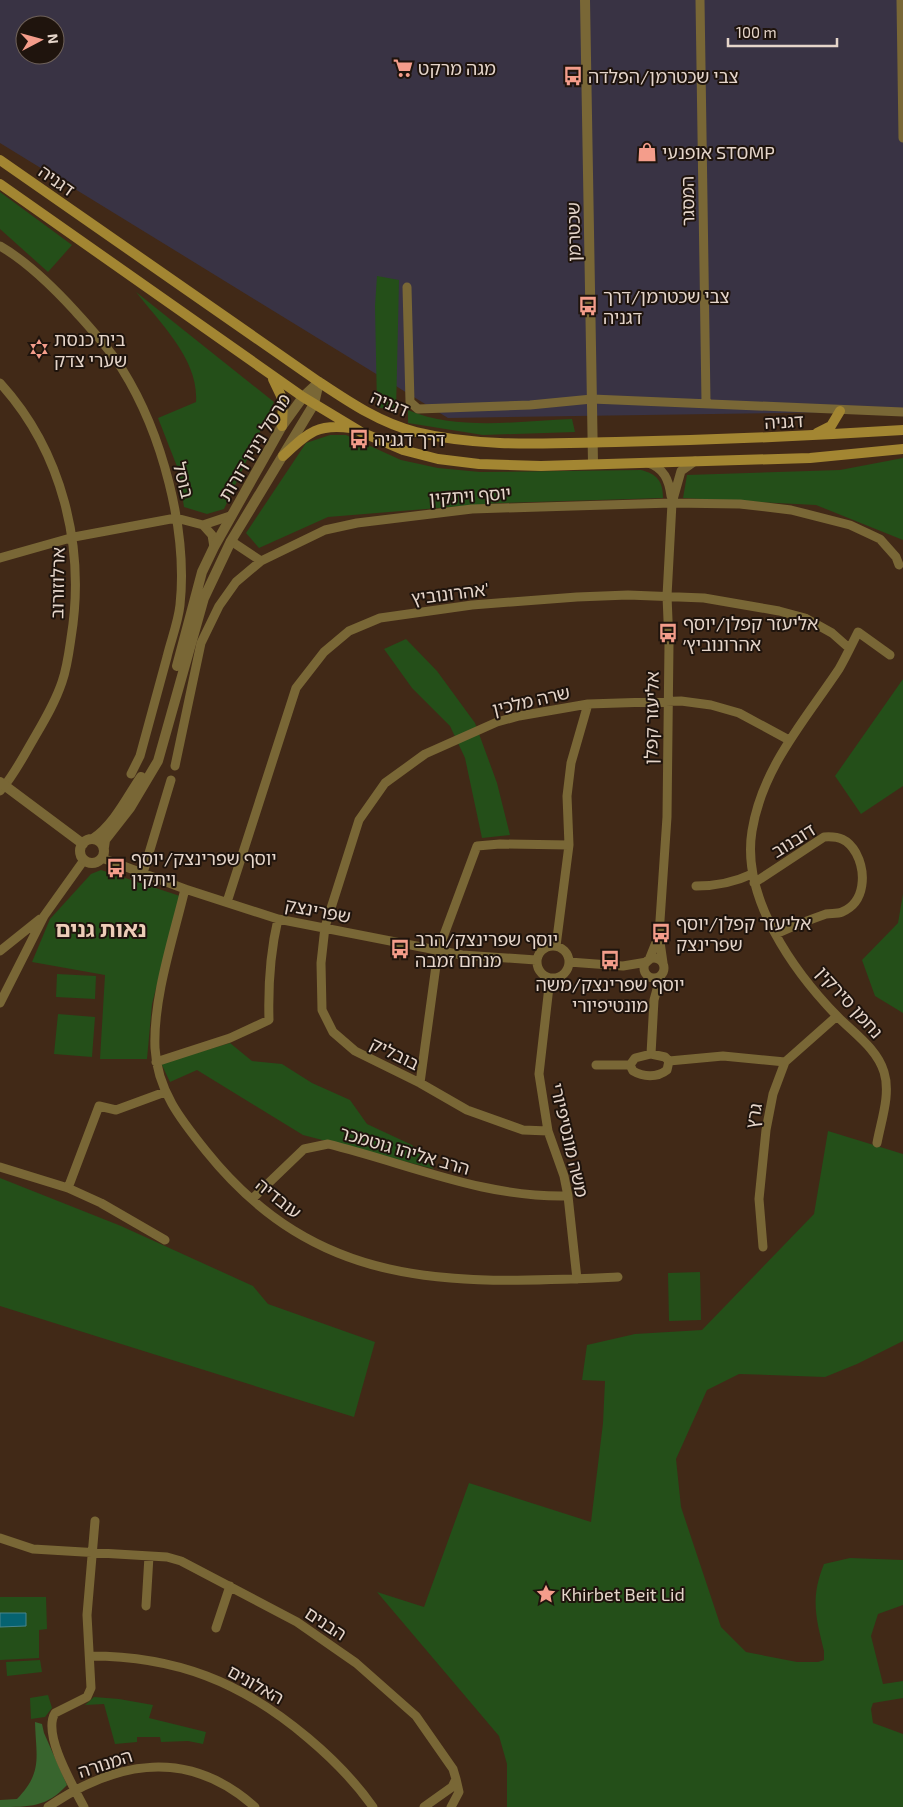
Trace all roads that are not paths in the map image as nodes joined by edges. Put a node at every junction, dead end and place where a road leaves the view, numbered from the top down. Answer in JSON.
{"nodes":[{"id":1,"x":585,"y":0,"type":"edge"},
{"id":2,"x":700,"y":0,"type":"edge"},
{"id":3,"x":900,"y":0,"type":"edge"},
{"id":4,"x":903,"y":138,"type":"edge"},
{"id":5,"x":0,"y":160,"type":"edge"},
{"id":6,"x":0,"y":184,"type":"edge"},
{"id":7,"x":0,"y":246,"type":"edge"},
{"id":8,"x":407,"y":287,"type":"dead end"},
{"id":9,"x":270,"y":374,"type":"junction"},
{"id":10,"x":319,"y":382,"type":"junction"},
{"id":11,"x":0,"y":383,"type":"edge"},
{"id":12,"x":303,"y":397,"type":"junction"},
{"id":13,"x":592,"y":399,"type":"junction"},
{"id":14,"x":706,"y":402,"type":"junction"},
{"id":15,"x":314,"y":404,"type":"junction"},
{"id":16,"x":840,"y":411,"type":"junction"},
{"id":17,"x":903,"y":412,"type":"edge"},
{"id":18,"x":282,"y":426,"type":"junction"},
{"id":19,"x":355,"y":429,"type":"junction"},
{"id":20,"x":903,"y":430,"type":"edge"},
{"id":21,"x":806,"y":436,"type":"junction"},
{"id":22,"x":592,"y":442,"type":"junction"},
{"id":23,"x":903,"y":449,"type":"edge"},
{"id":24,"x":283,"y":456,"type":"junction"},
{"id":25,"x":698,"y":460,"type":"junction"},
{"id":26,"x":645,"y":462,"type":"junction"},
{"id":27,"x":593,"y":463,"type":"junction"},
{"id":28,"x":672,"y":503,"type":"junction"},
{"id":29,"x":230,"y":516,"type":"junction"},
{"id":30,"x":176,"y":518,"type":"junction"},
{"id":31,"x":203,"y":525,"type":"junction"},
{"id":32,"x":74,"y":536,"type":"junction"},
{"id":33,"x":231,"y":541,"type":"junction"},
{"id":34,"x":214,"y":547,"type":"junction"},
{"id":35,"x":0,"y":558,"type":"edge"},
{"id":36,"x":261,"y":561,"type":"junction"},
{"id":37,"x":899,"y":565,"type":"dead end"},
{"id":38,"x":667,"y":596,"type":"junction"},
{"id":39,"x":849,"y":648,"type":"junction"},
{"id":40,"x":890,"y":655,"type":"dead end"},
{"id":41,"x":667,"y":702,"type":"junction"},
{"id":42,"x":588,"y":704,"type":"junction"},
{"id":43,"x":789,"y":740,"type":"junction"},
{"id":44,"x":175,"y":766,"type":"dead end"},
{"id":45,"x":131,"y":774,"type":"dead end"},
{"id":46,"x":171,"y":780,"type":"dead end"},
{"id":47,"x":1,"y":787,"type":"edge"},
{"id":48,"x":88,"y":841,"type":"junction"},
{"id":49,"x":570,"y":845,"type":"junction"},
{"id":50,"x":103,"y":852,"type":"junction"},
{"id":51,"x":84,"y":860,"type":"junction"},
{"id":52,"x":143,"y":873,"type":"junction"},
{"id":53,"x":753,"y":879,"type":"junction"},
{"id":54,"x":696,"y":886,"type":"dead end"},
{"id":55,"x":185,"y":889,"type":"junction"},
{"id":56,"x":227,"y":902,"type":"junction"},
{"id":57,"x":44,"y":916,"type":"junction"},
{"id":58,"x":278,"y":919,"type":"junction"},
{"id":59,"x":325,"y":927,"type":"junction"},
{"id":60,"x":776,"y":934,"type":"junction"},
{"id":61,"x":659,"y":935,"type":"junction"},
{"id":62,"x":556,"y":946,"type":"junction"},
{"id":63,"x":438,"y":951,"type":"junction"},
{"id":64,"x":0,"y":952,"type":"edge"},
{"id":65,"x":536,"y":960,"type":"junction"},
{"id":66,"x":648,"y":961,"type":"junction"},
{"id":67,"x":569,"y":962,"type":"junction"},
{"id":68,"x":663,"y":963,"type":"junction"},
{"id":69,"x":623,"y":966,"type":"junction"},
{"id":70,"x":648,"y":975,"type":"junction"},
{"id":71,"x":661,"y":975,"type":"junction"},
{"id":72,"x":550,"y":978,"type":"junction"},
{"id":73,"x":3,"y":990,"type":"edge"},
{"id":74,"x":654,"y":1000,"type":"junction"},
{"id":75,"x":0,"y":1003,"type":"edge"},
{"id":76,"x":837,"y":1016,"type":"junction"},
{"id":77,"x":651,"y":1054,"type":"junction"},
{"id":78,"x":669,"y":1061,"type":"junction"},
{"id":79,"x":156,"y":1062,"type":"junction"},
{"id":80,"x":785,"y":1062,"type":"junction"},
{"id":81,"x":596,"y":1065,"type":"dead end"},
{"id":82,"x":630,"y":1065,"type":"junction"},
{"id":83,"x":420,"y":1083,"type":"junction"},
{"id":84,"x":165,"y":1092,"type":"junction"},
{"id":85,"x":548,"y":1131,"type":"junction"},
{"id":86,"x":877,"y":1143,"type":"dead end"},
{"id":87,"x":0,"y":1167,"type":"edge"},
{"id":88,"x":68,"y":1188,"type":"junction"},
{"id":89,"x":568,"y":1196,"type":"junction"},
{"id":90,"x":252,"y":1199,"type":"junction"},
{"id":91,"x":165,"y":1240,"type":"dead end"},
{"id":92,"x":763,"y":1247,"type":"dead end"},
{"id":93,"x":618,"y":1277,"type":"dead end"},
{"id":94,"x":577,"y":1279,"type":"junction"},
{"id":95,"x":95,"y":1522,"type":"dead end"},
{"id":96,"x":0,"y":1538,"type":"edge"},
{"id":97,"x":92,"y":1551,"type":"junction"},
{"id":98,"x":149,"y":1556,"type":"junction"},
{"id":99,"x":230,"y":1586,"type":"junction"},
{"id":100,"x":146,"y":1606,"type":"dead end"},
{"id":101,"x":216,"y":1628,"type":"dead end"},
{"id":102,"x":90,"y":1656,"type":"junction"},
{"id":103,"x":456,"y":1779,"type":"junction"},
{"id":104,"x":75,"y":1790,"type":"junction"},
{"id":105,"x":48,"y":1807,"type":"edge"},
{"id":106,"x":84,"y":1807,"type":"edge"},
{"id":107,"x":255,"y":1807,"type":"edge"},
{"id":108,"x":373,"y":1807,"type":"edge"},
{"id":109,"x":424,"y":1807,"type":"edge"},
{"id":110,"x":451,"y":1807,"type":"edge"}],
"edges":[{"from":1,"to":13,"type":"street","name":"שכטרמן"},
{"from":2,"to":14,"type":"street","name":"המסגר"},
{"from":3,"to":4,"type":"street"},
{"from":5,"to":10,"type":"main road","name":"דגניה"},
{"from":6,"to":9,"type":"main road","name":"דגניה"},
{"from":7,"to":30,"type":"street","name":"בוסל"},
{"from":8,"to":13,"type":"street"},
{"from":9,"to":12,"type":"main road","name":"דגניה"},
{"from":9,"to":18,"type":"main road"},
{"from":10,"to":12,"type":"street","name":"מרסל ניניו דורות"},
{"from":10,"to":15,"type":"street","name":"מרסל ניניו דורות"},
{"from":10,"to":22,"type":"main road","name":"דגניה"},
{"from":11,"to":32,"type":"street","name":"ארלוזורוב"},
{"from":12,"to":15,"type":"main road","name":"דגניה"},
{"from":12,"to":18,"type":"street","name":"מרסל ניניו דורות"},
{"from":13,"to":14,"type":"street"},
{"from":13,"to":22,"type":"street","name":"שכטרמן"},
{"from":14,"to":16,"type":"street"},
{"from":15,"to":19,"type":"main road","name":"דגניה"},
{"from":15,"to":24,"type":"street","name":"מרסל ניניו דורות"},
{"from":16,"to":17,"type":"street"},
{"from":16,"to":21,"type":"main road"},
{"from":18,"to":29,"type":"street","name":"מרסל ניניו דורות"},
{"from":19,"to":24,"type":"main road"},
{"from":19,"to":27,"type":"main road","name":"דגניה"},
{"from":20,"to":21,"type":"main road","name":"דגניה"},
{"from":21,"to":22,"type":"main road","name":"דגניה"},
{"from":22,"to":27,"type":"street","name":"שכטרמן"},
{"from":23,"to":25,"type":"main road","name":"דגניה"},
{"from":24,"to":33,"type":"street","name":"מרסל ניניו דורות"},
{"from":25,"to":26,"type":"main road","name":"דגניה"},
{"from":25,"to":28,"type":"street","name":"אליעזר קפלן"},
{"from":26,"to":27,"type":"main road","name":"דגניה"},
{"from":26,"to":28,"type":"street","name":"אליעזר קפלן"},
{"from":28,"to":36,"type":"street","name":"יוסף ויתקין"},
{"from":28,"to":37,"type":"street","name":"יוסף ויתקין"},
{"from":28,"to":38,"type":"street","name":"אליעזר קפלן"},
{"from":29,"to":31,"type":"street"},
{"from":29,"to":34,"type":"street","name":"מרסל ניניו דורות"},
{"from":30,"to":31,"type":"street"},
{"from":30,"to":32,"type":"street"},
{"from":30,"to":45,"type":"street","name":"בוסל"},
{"from":31,"to":34,"type":"street"},
{"from":32,"to":35,"type":"street"},
{"from":32,"to":47,"type":"street","name":"ארלוזורוב"},
{"from":33,"to":36,"type":"street"},
{"from":33,"to":50,"type":"street","name":"מרסל ניניו דורות"},
{"from":34,"to":48,"type":"street","name":"מרסל ניניו דורות"},
{"from":36,"to":44,"type":"street","name":"יוסף ויתקין"},
{"from":38,"to":39,"type":"street","name":"אהרונוביץ'"},
{"from":38,"to":41,"type":"street","name":"אליעזר קפלן"},
{"from":38,"to":56,"type":"street","name":"אהרונוביץ'"},
{"from":39,"to":40,"type":"street"},
{"from":39,"to":43,"type":"street","name":"נחמן סירקין"},
{"from":41,"to":42,"type":"street","name":"שרה מלכין"},
{"from":41,"to":43,"type":"street","name":"שרה מלכין"},
{"from":41,"to":61,"type":"street","name":"אליעזר קפלן"},
{"from":42,"to":49,"type":"street"},
{"from":42,"to":59,"type":"street","name":"שרה מלכין"},
{"from":43,"to":53,"type":"street","name":"נחמן סירקין"},
{"from":46,"to":52,"type":"street"},
{"from":47,"to":48,"type":"street"},
{"from":48,"to":50,"type":"street"},
{"from":48,"to":51,"type":"street"},
{"from":49,"to":62,"type":"street"},
{"from":49,"to":63,"type":"street"},
{"from":50,"to":51,"type":"street"},
{"from":50,"to":52,"type":"street","name":"שפרינצק"},
{"from":51,"to":57,"type":"street"},
{"from":52,"to":55,"type":"street","name":"שפרינצק"},
{"from":53,"to":54,"type":"street"},
{"from":53,"to":60,"type":"street","name":"נחמן סירקין"},
{"from":53,"to":60,"type":"street","name":"דובנוב"},
{"from":55,"to":56,"type":"street","name":"שפרינצק"},
{"from":55,"to":79,"type":"street","name":"עובדיה"},
{"from":56,"to":58,"type":"street","name":"שפרינצק"},
{"from":57,"to":64,"type":"street"},
{"from":57,"to":73,"type":"street"},
{"from":58,"to":59,"type":"street","name":"שפרינצק"},
{"from":58,"to":79,"type":"street"},
{"from":59,"to":63,"type":"street","name":"שפרינצק"},
{"from":59,"to":83,"type":"street","name":"בובליק"},
{"from":60,"to":76,"type":"street","name":"נחמן סירקין"},
{"from":61,"to":66,"type":"street","name":"אליעזר קפלן"},
{"from":61,"to":68,"type":"street","name":"אליעזר קפלן"},
{"from":62,"to":65,"type":"street"},
{"from":62,"to":67,"type":"street"},
{"from":63,"to":65,"type":"street","name":"שפרינצק"},
{"from":63,"to":83,"type":"street"},
{"from":65,"to":72,"type":"street"},
{"from":66,"to":68,"type":"street"},
{"from":66,"to":69,"type":"street"},
{"from":66,"to":70,"type":"street"},
{"from":67,"to":69,"type":"street"},
{"from":67,"to":72,"type":"street"},
{"from":68,"to":71,"type":"street"},
{"from":69,"to":70,"type":"street"},
{"from":70,"to":71,"type":"street"},
{"from":70,"to":74,"type":"street"},
{"from":71,"to":74,"type":"street"},
{"from":72,"to":85,"type":"street","name":"משה מונטיפיורי"},
{"from":73,"to":75,"type":"street"},
{"from":74,"to":77,"type":"street"},
{"from":76,"to":80,"type":"street","name":"גרץ"},
{"from":76,"to":86,"type":"street","name":"נחמן סירקין"},
{"from":77,"to":78,"type":"street"},
{"from":77,"to":82,"type":"street"},
{"from":78,"to":80,"type":"street"},
{"from":78,"to":82,"type":"street"},
{"from":79,"to":84,"type":"street","name":"עובדיה"},
{"from":80,"to":92,"type":"street","name":"גרץ"},
{"from":81,"to":82,"type":"street"},
{"from":83,"to":85,"type":"street","name":"בובליק"},
{"from":84,"to":88,"type":"street"},
{"from":84,"to":90,"type":"street","name":"עובדיה"},
{"from":85,"to":89,"type":"street","name":"משה מונטיפיורי"},
{"from":87,"to":88,"type":"street"},
{"from":88,"to":91,"type":"street"},
{"from":89,"to":90,"type":"street","name":"הרב אליהו גוטמכר"},
{"from":89,"to":94,"type":"street","name":"משה מונטיפיורי"},
{"from":90,"to":94,"type":"street","name":"עובדיה"},
{"from":93,"to":94,"type":"street","name":"עובדיה"},
{"from":95,"to":97,"type":"street"},
{"from":96,"to":97,"type":"street","name":"הבנים"},
{"from":97,"to":98,"type":"street","name":"הבנים"},
{"from":97,"to":102,"type":"street"},
{"from":98,"to":99,"type":"street","name":"הבנים"},
{"from":98,"to":100,"type":"street"},
{"from":99,"to":101,"type":"street"},
{"from":99,"to":103,"type":"street","name":"הבנים"},
{"from":102,"to":104,"type":"street"},
{"from":102,"to":108,"type":"street","name":"האלונים"},
{"from":103,"to":109,"type":"street"},
{"from":103,"to":110,"type":"street"},
{"from":104,"to":105,"type":"street","name":"המנורה"},
{"from":104,"to":106,"type":"street"},
{"from":104,"to":107,"type":"street","name":"המנורה"}]}
